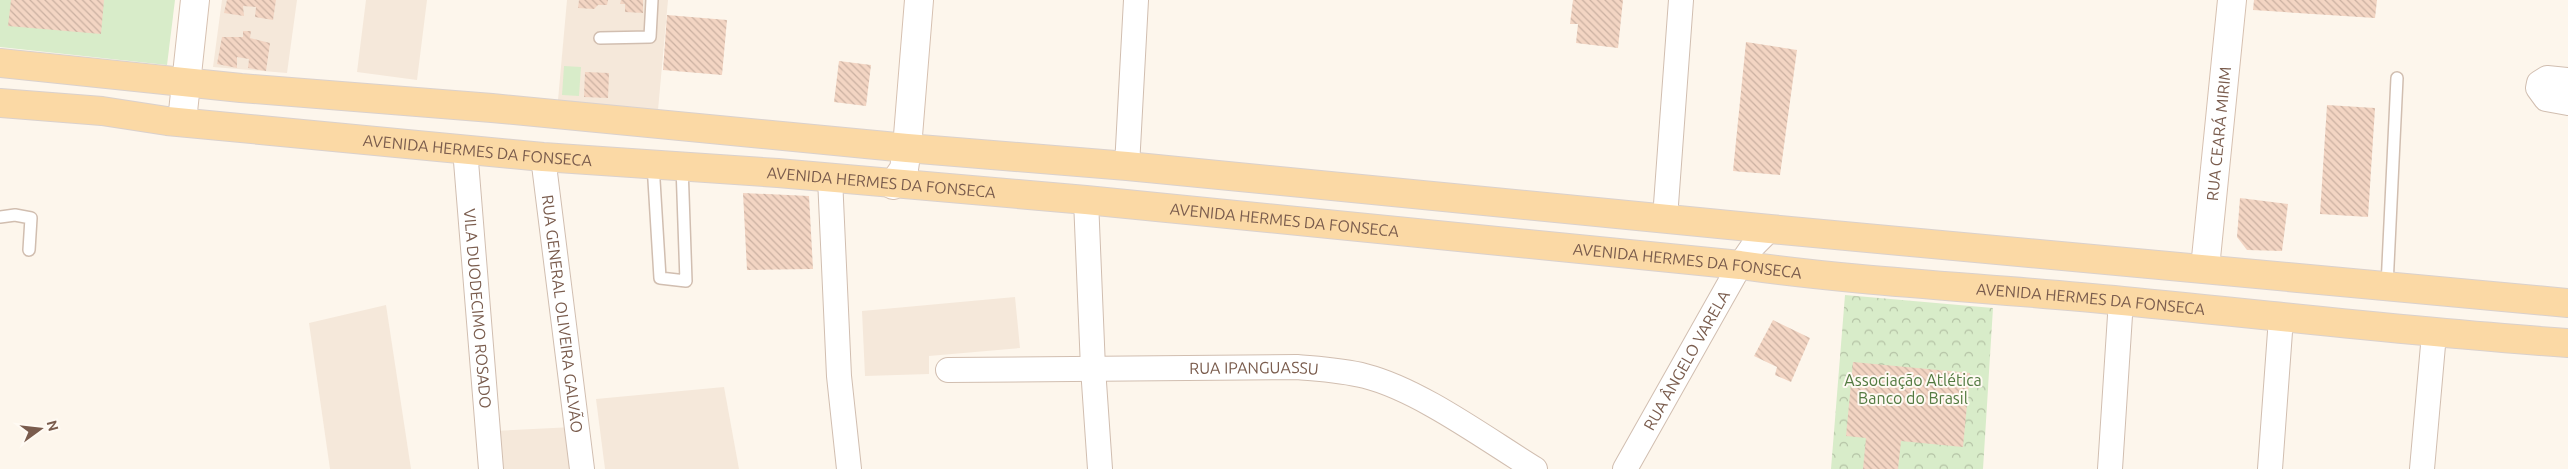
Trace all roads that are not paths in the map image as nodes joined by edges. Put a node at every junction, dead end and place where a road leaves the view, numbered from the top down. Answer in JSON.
{"nodes":[{"id":1,"x":195,"y":0,"type":"edge"},
{"id":2,"x":213,"y":0,"type":"edge"},
{"id":3,"x":652,"y":0,"type":"edge"},
{"id":4,"x":919,"y":0,"type":"edge"},
{"id":5,"x":1136,"y":0,"type":"edge"},
{"id":6,"x":1681,"y":0,"type":"edge"},
{"id":7,"x":2232,"y":0,"type":"edge"},
{"id":8,"x":600,"y":38,"type":"dead end"},
{"id":9,"x":0,"y":63,"type":"edge"},
{"id":10,"x":106,"y":72,"type":"junction"},
{"id":11,"x":2397,"y":78,"type":"dead end"},
{"id":12,"x":2568,"y":80,"type":"edge"},
{"id":13,"x":194,"y":83,"type":"junction"},
{"id":14,"x":0,"y":103,"type":"edge"},
{"id":15,"x":2568,"y":103,"type":"edge"},
{"id":16,"x":102,"y":111,"type":"junction"},
{"id":17,"x":182,"y":121,"type":"junction"},
{"id":18,"x":465,"y":148,"type":"junction"},
{"id":19,"x":907,"y":148,"type":"junction"},
{"id":20,"x":544,"y":157,"type":"junction"},
{"id":21,"x":653,"y":164,"type":"junction"},
{"id":22,"x":682,"y":166,"type":"junction"},
{"id":23,"x":1127,"y":166,"type":"junction"},
{"id":24,"x":830,"y":178,"type":"junction"},
{"id":25,"x":893,"y":184,"type":"junction"},
{"id":26,"x":1086,"y":200,"type":"junction"},
{"id":27,"x":0,"y":217,"type":"edge"},
{"id":28,"x":1665,"y":218,"type":"junction"},
{"id":29,"x":1770,"y":229,"type":"junction"},
{"id":30,"x":29,"y":250,"type":"dead end"},
{"id":31,"x":1740,"y":266,"type":"junction"},
{"id":32,"x":2205,"y":268,"type":"junction"},
{"id":33,"x":2387,"y":286,"type":"junction"},
{"id":34,"x":2121,"y":300,"type":"junction"},
{"id":35,"x":2568,"y":303,"type":"edge"},
{"id":36,"x":2281,"y":318,"type":"junction"},
{"id":37,"x":2434,"y":334,"type":"junction"},
{"id":38,"x":2568,"y":343,"type":"edge"},
{"id":39,"x":1093,"y":368,"type":"junction"},
{"id":40,"x":948,"y":370,"type":"dead end"},
{"id":41,"x":490,"y":469,"type":"edge"},
{"id":42,"x":582,"y":469,"type":"edge"},
{"id":43,"x":849,"y":469,"type":"edge"},
{"id":44,"x":1100,"y":469,"type":"edge"},
{"id":45,"x":1535,"y":469,"type":"edge"},
{"id":46,"x":1625,"y":469,"type":"edge"},
{"id":47,"x":2110,"y":469,"type":"edge"},
{"id":48,"x":2270,"y":469,"type":"edge"},
{"id":49,"x":2422,"y":469,"type":"edge"}],
"edges":[{"from":1,"to":13,"type":"street"},
{"from":2,"to":13,"type":"street"},
{"from":3,"to":8,"type":"lane"},
{"from":4,"to":19,"type":"street"},
{"from":5,"to":23,"type":"street"},
{"from":6,"to":28,"type":"street"},
{"from":7,"to":32,"type":"street","name":"RUA CEARÁ MIRIM"},
{"from":9,"to":10,"type":"main road"},
{"from":10,"to":13,"type":"main road"},
{"from":10,"to":16,"type":"main road"},
{"from":11,"to":33,"type":"lane"},
{"from":12,"to":15,"type":"street"},
{"from":13,"to":17,"type":"street"},
{"from":13,"to":19,"type":"main road"},
{"from":14,"to":16,"type":"main road","name":"AVENIDA HERMES DA FONSECA"},
{"from":16,"to":17,"type":"main road","name":"AVENIDA HERMES DA FONSECA"},
{"from":17,"to":18,"type":"main road","name":"AVENIDA HERMES DA FONSECA"},
{"from":18,"to":20,"type":"main road","name":"AVENIDA HERMES DA FONSECA"},
{"from":18,"to":41,"type":"street","name":"VILA DUODECIMO ROSADO"},
{"from":19,"to":23,"type":"main road"},
{"from":19,"to":25,"type":"street"},
{"from":20,"to":21,"type":"main road","name":"AVENIDA HERMES DA FONSECA"},
{"from":20,"to":42,"type":"street","name":"RUA GENERAL OLIVEIRA GALVÃO"},
{"from":21,"to":22,"type":"main road","name":"AVENIDA HERMES DA FONSECA"},
{"from":21,"to":22,"type":"lane"},
{"from":22,"to":24,"type":"main road","name":"AVENIDA HERMES DA FONSECA"},
{"from":23,"to":28,"type":"main road"},
{"from":24,"to":25,"type":"main road","name":"AVENIDA HERMES DA FONSECA"},
{"from":24,"to":43,"type":"street"},
{"from":25,"to":26,"type":"main road","name":"AVENIDA HERMES DA FONSECA"},
{"from":26,"to":31,"type":"main road","name":"AVENIDA HERMES DA FONSECA"},
{"from":26,"to":39,"type":"street"},
{"from":27,"to":30,"type":"lane"},
{"from":28,"to":29,"type":"main road"},
{"from":29,"to":31,"type":"street","name":"RUA ÂNGELO VARELA"},
{"from":29,"to":32,"type":"main road"},
{"from":31,"to":34,"type":"main road","name":"AVENIDA HERMES DA FONSECA"},
{"from":31,"to":46,"type":"street","name":"RUA ÂNGELO VARELA"},
{"from":32,"to":33,"type":"main road"},
{"from":33,"to":35,"type":"main road"},
{"from":34,"to":36,"type":"main road","name":"AVENIDA HERMES DA FONSECA"},
{"from":34,"to":47,"type":"street"},
{"from":36,"to":37,"type":"main road","name":"AVENIDA HERMES DA FONSECA"},
{"from":36,"to":48,"type":"street"},
{"from":37,"to":38,"type":"main road","name":"AVENIDA HERMES DA FONSECA"},
{"from":37,"to":49,"type":"street"},
{"from":39,"to":40,"type":"street","name":"RUA IPANGUASSU"},
{"from":39,"to":44,"type":"street"},
{"from":39,"to":45,"type":"street","name":"RUA IPANGUASSU"}]}
